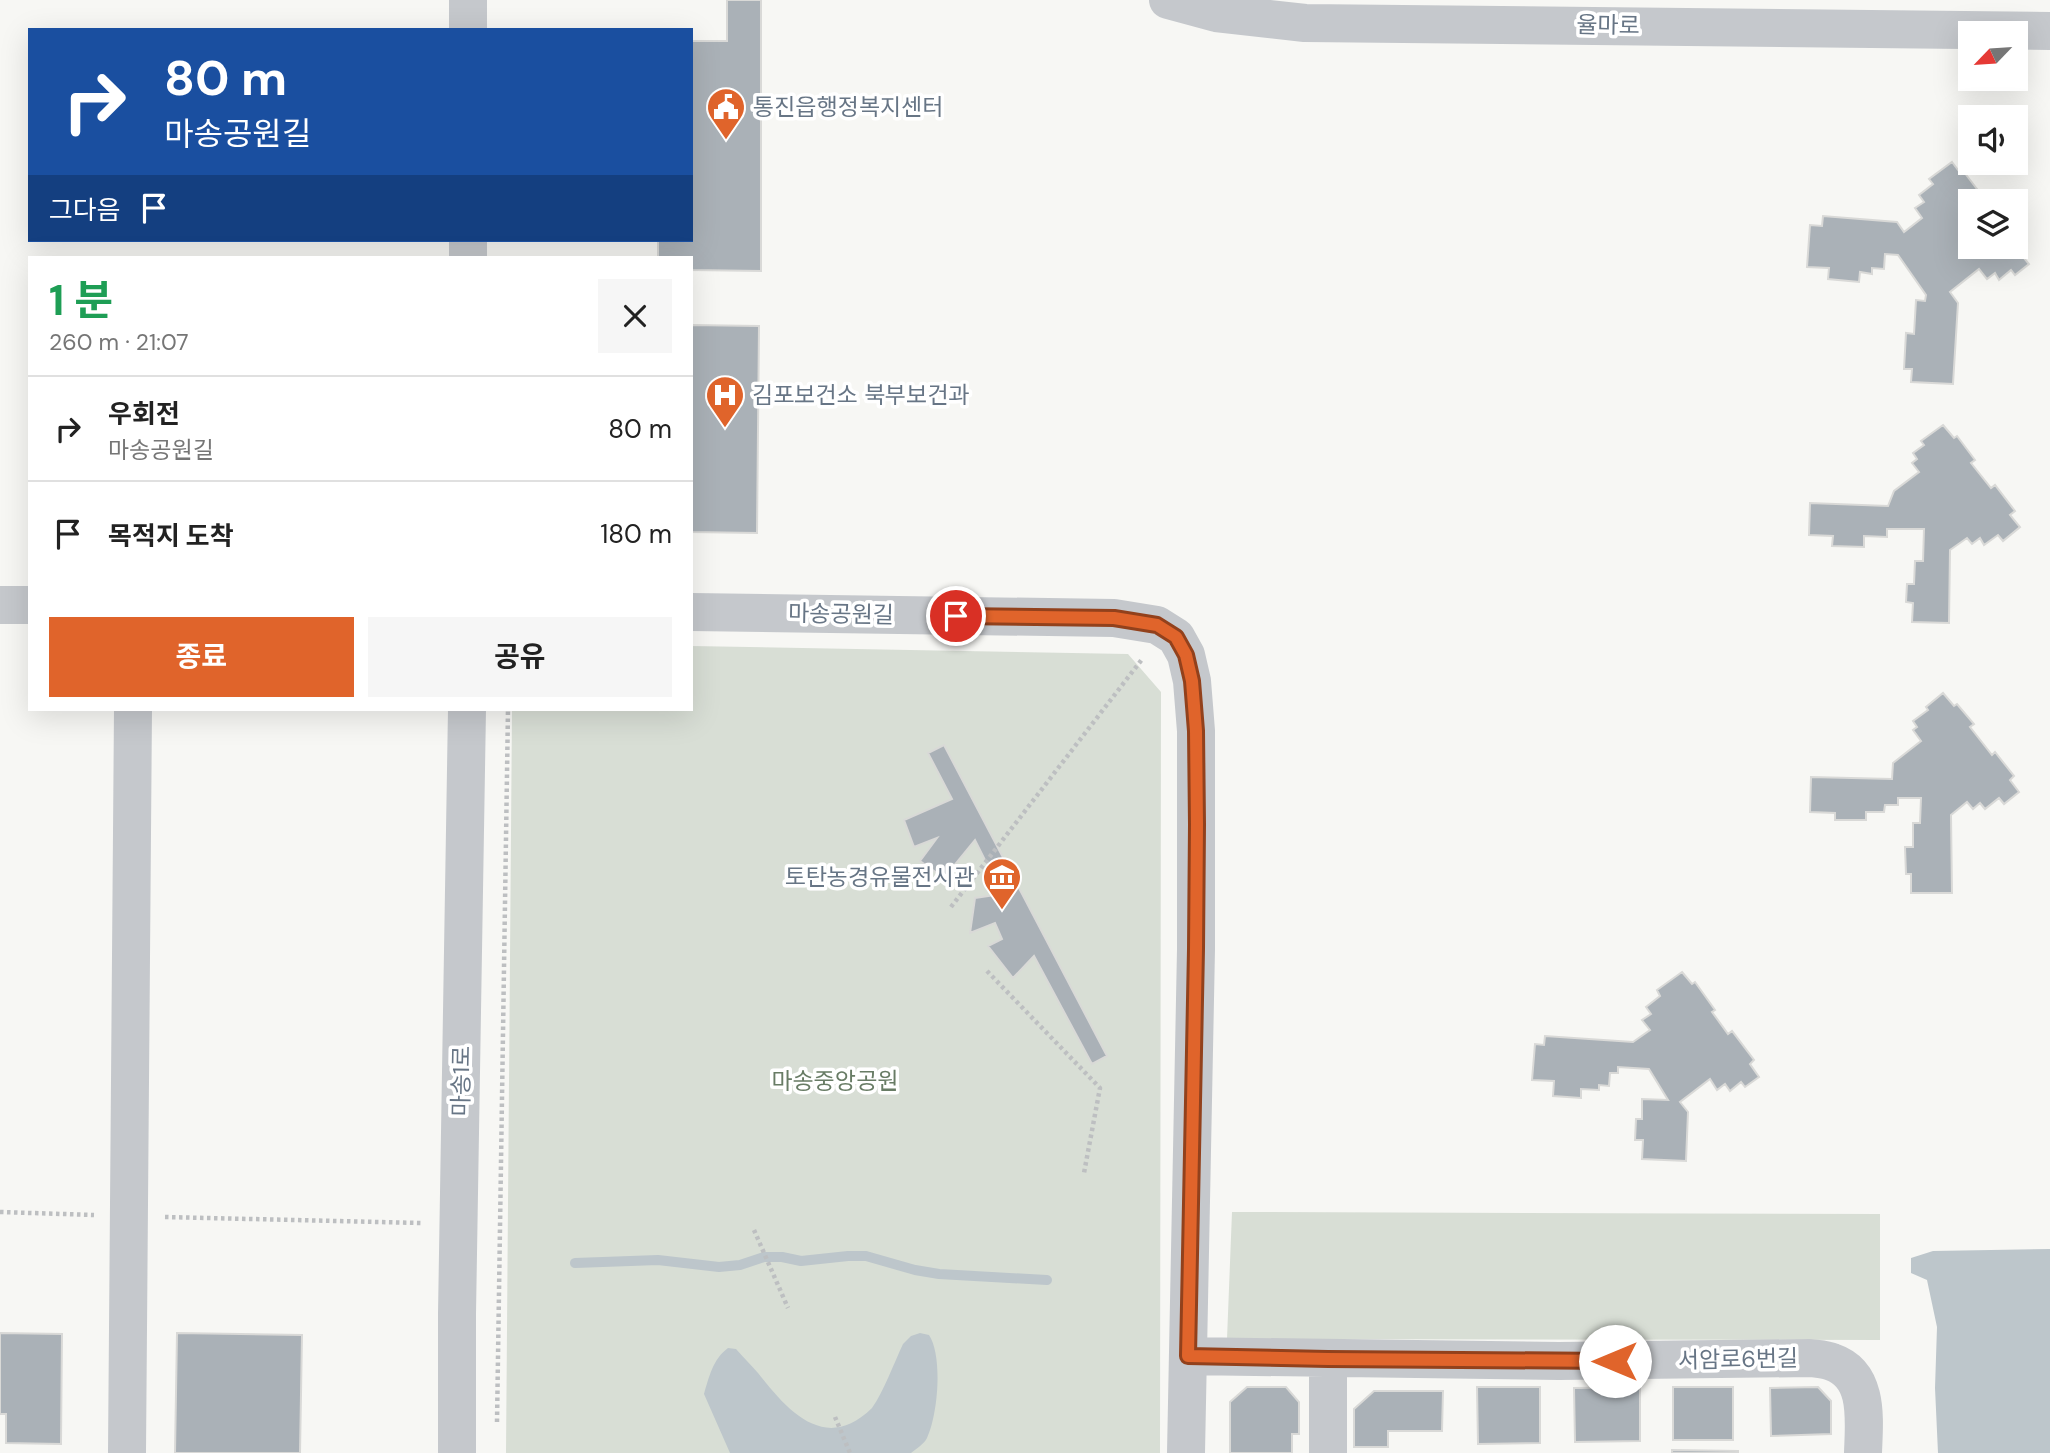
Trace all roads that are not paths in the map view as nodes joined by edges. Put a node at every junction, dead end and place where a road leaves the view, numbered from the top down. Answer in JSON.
{"nodes":[{"id":1,"x":468,"y":0,"type":"edge"},
{"id":2,"x":1168,"y":0,"type":"edge"},
{"id":3,"x":468,"y":28,"type":"edge"},
{"id":4,"x":2050,"y":31,"type":"edge"},
{"id":5,"x":0,"y":605,"type":"edge"},
{"id":6,"x":28,"y":605,"type":"edge"},
{"id":7,"x":693,"y":612,"type":"edge"},
{"id":8,"x":133,"y":711,"type":"edge"},
{"id":9,"x":467,"y":711,"type":"edge"},
{"id":10,"x":1188,"y":1356,"type":"junction"},
{"id":11,"x":1328,"y":1359,"type":"junction"},
{"id":12,"x":127,"y":1453,"type":"edge"},
{"id":13,"x":457,"y":1453,"type":"edge"},
{"id":14,"x":1186,"y":1453,"type":"edge"},
{"id":15,"x":1328,"y":1453,"type":"edge"},
{"id":16,"x":1863,"y":1453,"type":"edge"}],
"edges":[{"from":1,"to":3,"type":"street"},
{"from":2,"to":4,"type":"street","name":"율마로"},
{"from":5,"to":6,"type":"street"},
{"from":7,"to":10,"type":"street","name":"마송공원길"},
{"from":8,"to":12,"type":"street"},
{"from":9,"to":13,"type":"street","name":"마송1로"},
{"from":10,"to":11,"type":"street","name":"서암로6번길"},
{"from":10,"to":14,"type":"street","name":"마송공원길"},
{"from":11,"to":15,"type":"street"},
{"from":11,"to":16,"type":"street","name":"서암로6번길"}]}
